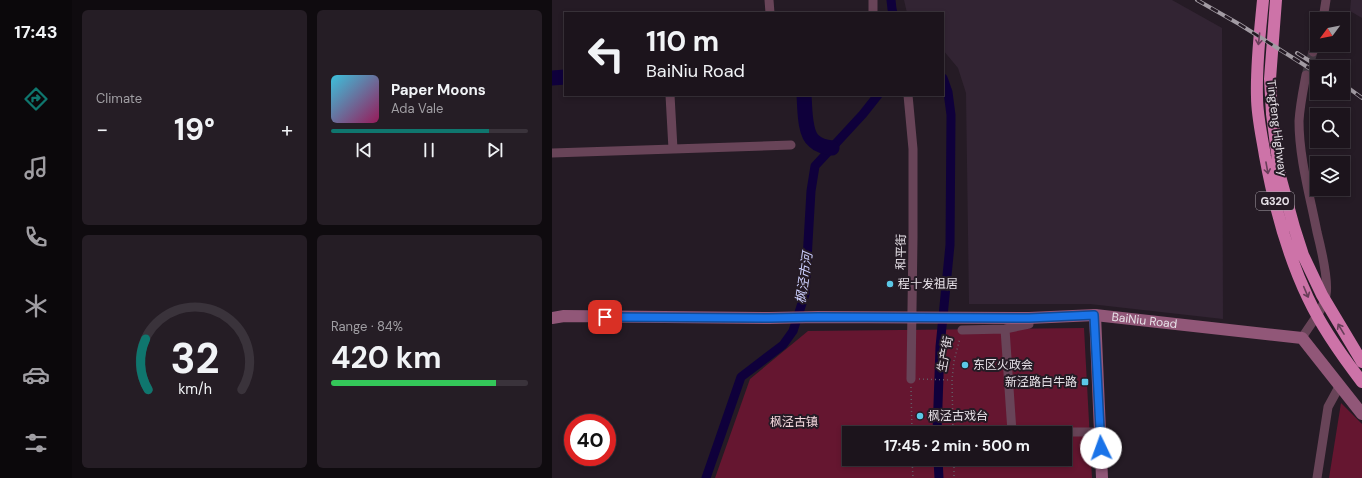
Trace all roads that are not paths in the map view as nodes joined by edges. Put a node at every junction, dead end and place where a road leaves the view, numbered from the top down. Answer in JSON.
{"nodes":[{"id":1,"x":769,"y":0,"type":"edge"},
{"id":2,"x":873,"y":0,"type":"edge"},
{"id":3,"x":1263,"y":0,"type":"edge"},
{"id":4,"x":1276,"y":0,"type":"edge"},
{"id":5,"x":1326,"y":0,"type":"edge"},
{"id":6,"x":770,"y":12,"type":"edge"},
{"id":7,"x":873,"y":12,"type":"edge"},
{"id":8,"x":1324,"y":12,"type":"edge"},
{"id":9,"x":1306,"y":76,"type":"tunnel mouth"},
{"id":10,"x":670,"y":96,"type":"edge"},
{"id":11,"x":908,"y":96,"type":"edge"},
{"id":12,"x":791,"y":145,"type":"dead end"},
{"id":13,"x":673,"y":149,"type":"junction"},
{"id":14,"x":552,"y":153,"type":"edge"},
{"id":15,"x":1094,"y":315,"type":"junction"},
{"id":16,"x":552,"y":318,"type":"edge"},
{"id":17,"x":1029,"y":318,"type":"junction"},
{"id":18,"x":1005,"y":329,"type":"junction"},
{"id":19,"x":962,"y":330,"type":"road end"},
{"id":20,"x":1302,"y":338,"type":"junction"},
{"id":21,"x":1362,"y":362,"type":"edge"},
{"id":22,"x":911,"y":379,"type":"road end"},
{"id":23,"x":1362,"y":382,"type":"edge"},
{"id":24,"x":1340,"y":385,"type":"junction"},
{"id":25,"x":1362,"y":414,"type":"edge"},
{"id":26,"x":1100,"y":432,"type":"junction"},
{"id":27,"x":1102,"y":478,"type":"edge"},
{"id":28,"x":1317,"y":478,"type":"edge"}],
"edges":[{"from":1,"to":6,"type":"street"},
{"from":2,"to":7,"type":"street"},
{"from":3,"to":23,"type":"highway","name":"Tingfeng Highway","number":"G320","one_way":true},
{"from":21,"to":4,"type":"highway","name":"Tingfeng Highway","number":"G320","one_way":true},
{"from":5,"to":8,"type":"street"},
{"from":9,"to":20,"type":"street"},
{"from":10,"to":13,"type":"street"},
{"from":11,"to":22,"type":"street","name":"和平街"},
{"from":12,"to":13,"type":"street"},
{"from":13,"to":14,"type":"street"},
{"from":15,"to":17,"type":"street","name":"BaiNiu Road"},
{"from":15,"to":20,"type":"street","name":"BaiNiu Road"},
{"from":15,"to":26,"type":"street"},
{"from":16,"to":17,"type":"street","name":"BaiNiu Road"},
{"from":17,"to":18,"type":"street","name":"生产街"},
{"from":18,"to":19,"type":"street","name":"生产街"},
{"from":18,"to":26,"type":"street"},
{"from":20,"to":24,"type":"street"},
{"from":24,"to":25,"type":"street"},
{"from":24,"to":28,"type":"street"},
{"from":26,"to":27,"type":"street"}]}
